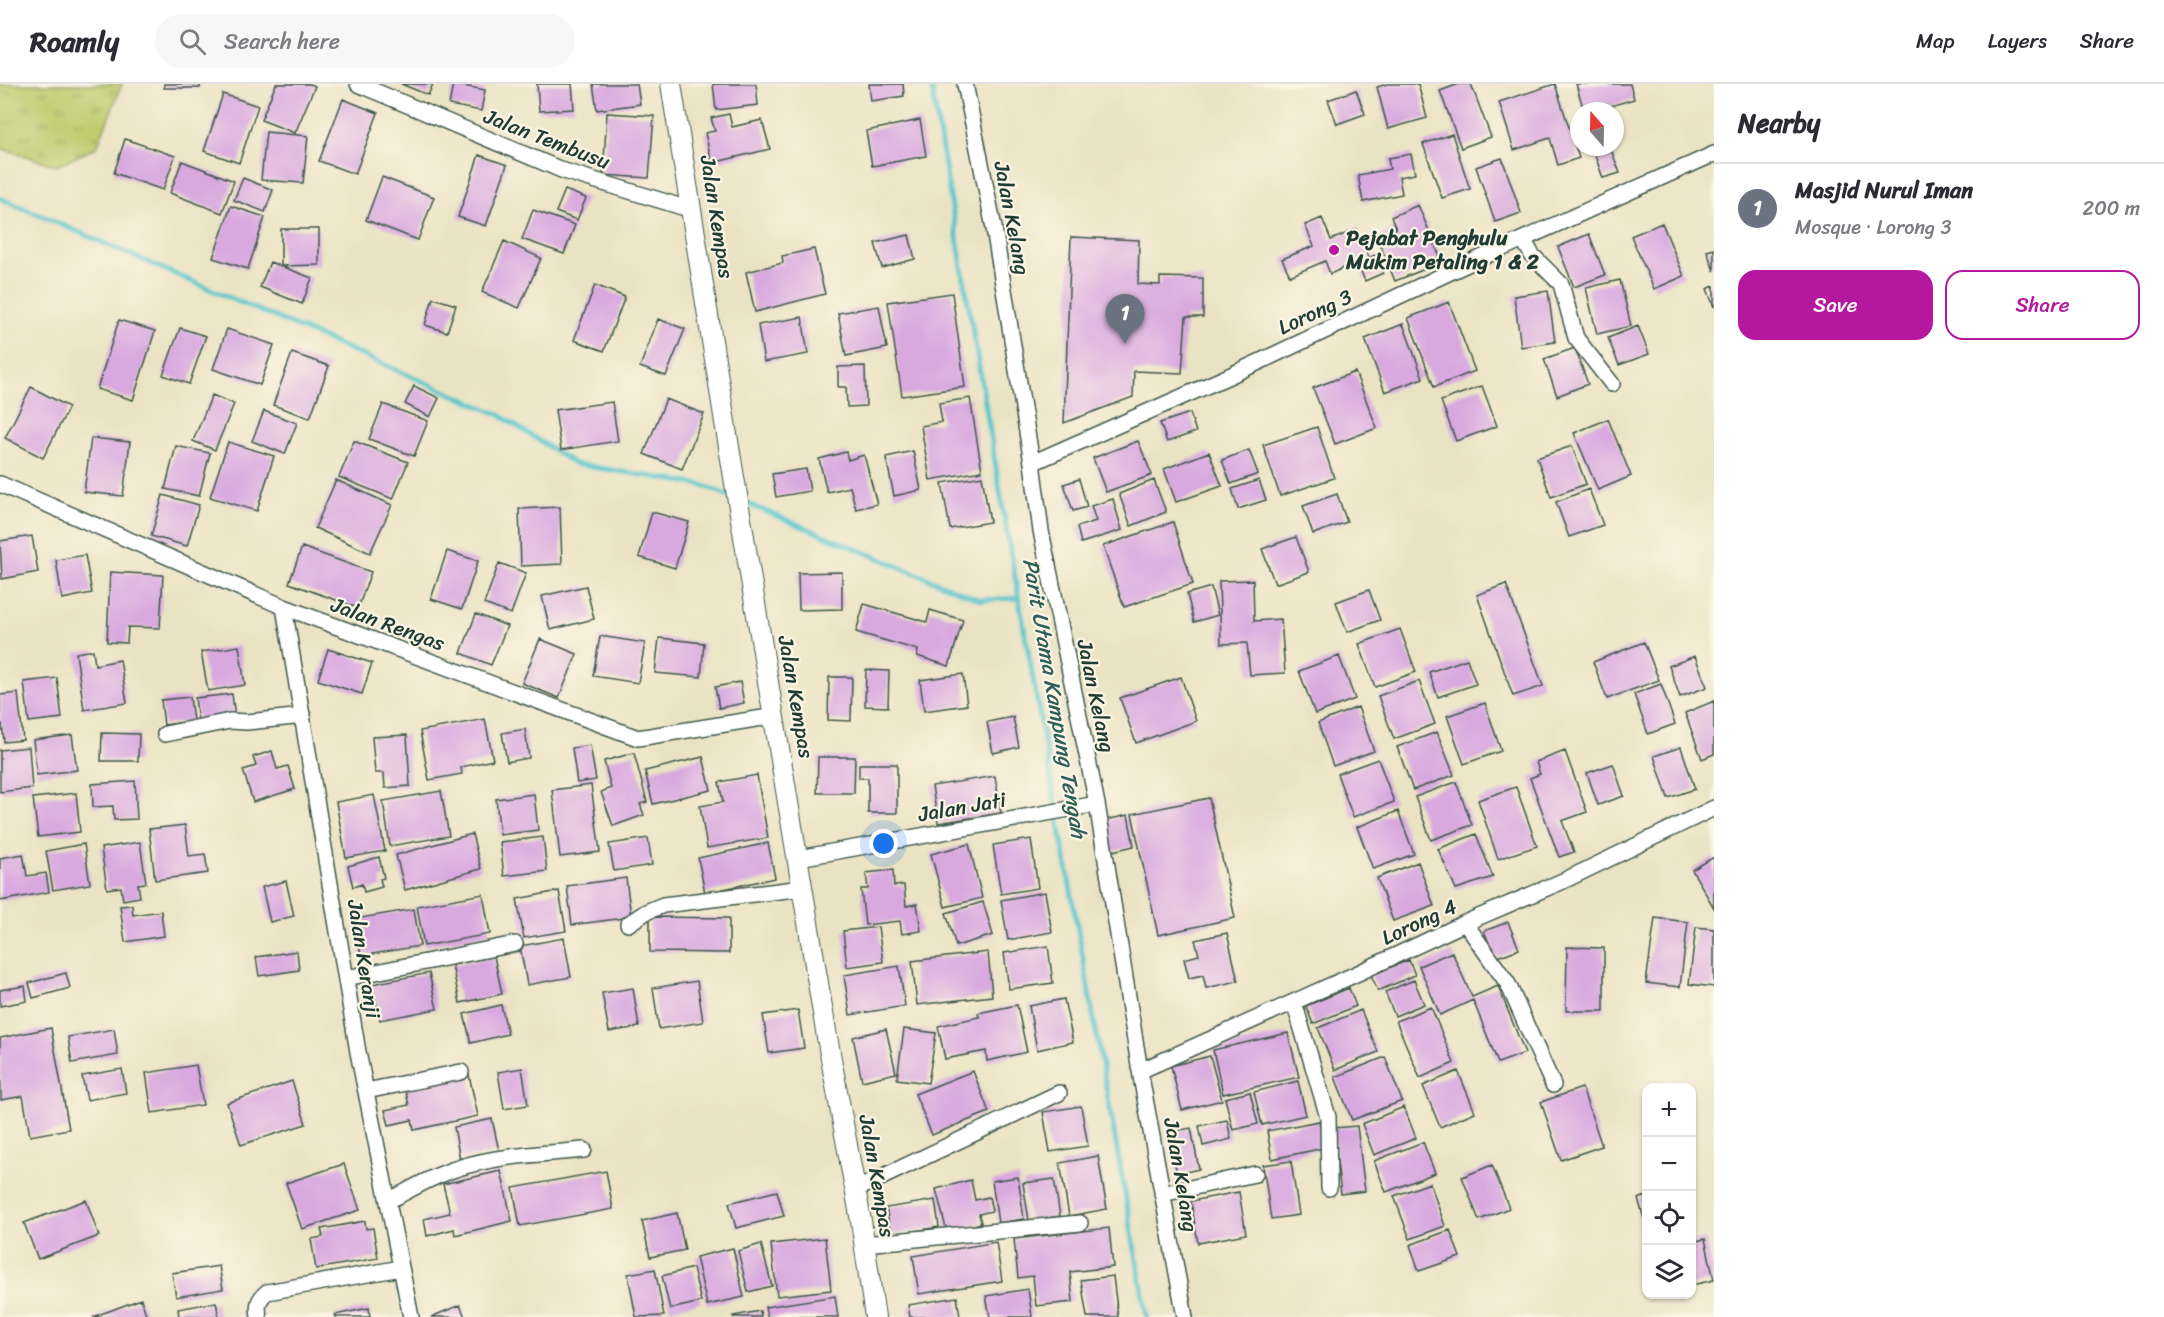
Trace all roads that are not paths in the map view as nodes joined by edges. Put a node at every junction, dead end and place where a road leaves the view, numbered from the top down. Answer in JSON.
{"nodes":[{"id":1,"x":358,"y":84,"type":"edge"},
{"id":2,"x":671,"y":84,"type":"edge"},
{"id":3,"x":965,"y":84,"type":"edge"},
{"id":4,"x":1714,"y":154,"type":"edge"},
{"id":5,"x":692,"y":210,"type":"junction"},
{"id":6,"x":1523,"y":239,"type":"junction"},
{"id":7,"x":1612,"y":384,"type":"dead end"},
{"id":8,"x":1032,"y":463,"type":"junction"},
{"id":9,"x":0,"y":484,"type":"edge"},
{"id":10,"x":284,"y":607,"type":"junction"},
{"id":11,"x":303,"y":716,"type":"junction"},
{"id":12,"x":775,"y":716,"type":"junction"},
{"id":13,"x":165,"y":734,"type":"dead end"},
{"id":14,"x":1097,"y":804,"type":"junction"},
{"id":15,"x":1714,"y":808,"type":"edge"},
{"id":16,"x":798,"y":858,"type":"junction"},
{"id":17,"x":803,"y":888,"type":"junction"},
{"id":18,"x":1465,"y":923,"type":"junction"},
{"id":19,"x":628,"y":924,"type":"dead end"},
{"id":20,"x":515,"y":944,"type":"dead end"},
{"id":21,"x":346,"y":978,"type":"junction"},
{"id":22,"x":1294,"y":1002,"type":"junction"},
{"id":23,"x":1140,"y":1071,"type":"junction"},
{"id":24,"x":460,"y":1072,"type":"dead end"},
{"id":25,"x":1553,"y":1084,"type":"dead end"},
{"id":26,"x":366,"y":1090,"type":"junction"},
{"id":27,"x":1059,"y":1093,"type":"dead end"},
{"id":28,"x":584,"y":1150,"type":"dead end"},
{"id":29,"x":1255,"y":1174,"type":"dead end"},
{"id":30,"x":1329,"y":1188,"type":"dead end"},
{"id":31,"x":855,"y":1190,"type":"junction"},
{"id":32,"x":1162,"y":1194,"type":"junction"},
{"id":33,"x":388,"y":1201,"type":"junction"},
{"id":34,"x":1080,"y":1222,"type":"dead end"},
{"id":35,"x":864,"y":1244,"type":"junction"},
{"id":36,"x":401,"y":1268,"type":"junction"},
{"id":37,"x":259,"y":1317,"type":"edge"},
{"id":38,"x":411,"y":1317,"type":"edge"},
{"id":39,"x":875,"y":1317,"type":"edge"},
{"id":40,"x":1185,"y":1317,"type":"edge"}],
"edges":[{"from":1,"to":5,"type":"street","name":"Jalan Tembusu"},
{"from":2,"to":5,"type":"street","name":"Jalan Kempas"},
{"from":3,"to":8,"type":"street","name":"Jalan Kelang"},
{"from":4,"to":6,"type":"street","name":"Lorong 3"},
{"from":5,"to":12,"type":"street","name":"Jalan Kempas"},
{"from":6,"to":7,"type":"street"},
{"from":6,"to":8,"type":"street","name":"Lorong 3"},
{"from":8,"to":14,"type":"street","name":"Jalan Kelang"},
{"from":9,"to":10,"type":"street","name":"Jalan Rengas"},
{"from":10,"to":11,"type":"street","name":"Jalan Keranji"},
{"from":10,"to":12,"type":"street","name":"Jalan Rengas"},
{"from":11,"to":13,"type":"street"},
{"from":11,"to":21,"type":"street","name":"Jalan Keranji"},
{"from":12,"to":16,"type":"street","name":"Jalan Kempas"},
{"from":14,"to":16,"type":"street","name":"Jalan Jati"},
{"from":14,"to":23,"type":"street","name":"Jalan Kelang"},
{"from":15,"to":18,"type":"street","name":"Lorong 4"},
{"from":16,"to":17,"type":"street","name":"Jalan Kempas"},
{"from":17,"to":19,"type":"street"},
{"from":17,"to":31,"type":"street","name":"Jalan Kempas"},
{"from":18,"to":22,"type":"street","name":"Lorong 4"},
{"from":18,"to":25,"type":"street"},
{"from":20,"to":21,"type":"street"},
{"from":21,"to":26,"type":"street","name":"Jalan Keranji"},
{"from":22,"to":23,"type":"street","name":"Lorong 4"},
{"from":22,"to":30,"type":"street"},
{"from":23,"to":32,"type":"street","name":"Jalan Kelang"},
{"from":24,"to":26,"type":"street"},
{"from":26,"to":33,"type":"street","name":"Jalan Keranji"},
{"from":27,"to":31,"type":"street"},
{"from":28,"to":33,"type":"street"},
{"from":29,"to":32,"type":"street"},
{"from":31,"to":35,"type":"street","name":"Jalan Kempas"},
{"from":32,"to":40,"type":"street","name":"Jalan Kelang"},
{"from":33,"to":36,"type":"street","name":"Jalan Keranji"},
{"from":34,"to":35,"type":"street"},
{"from":35,"to":39,"type":"street","name":"Jalan Kempas"},
{"from":36,"to":37,"type":"street"},
{"from":36,"to":38,"type":"street","name":"Jalan Keranji"}]}
